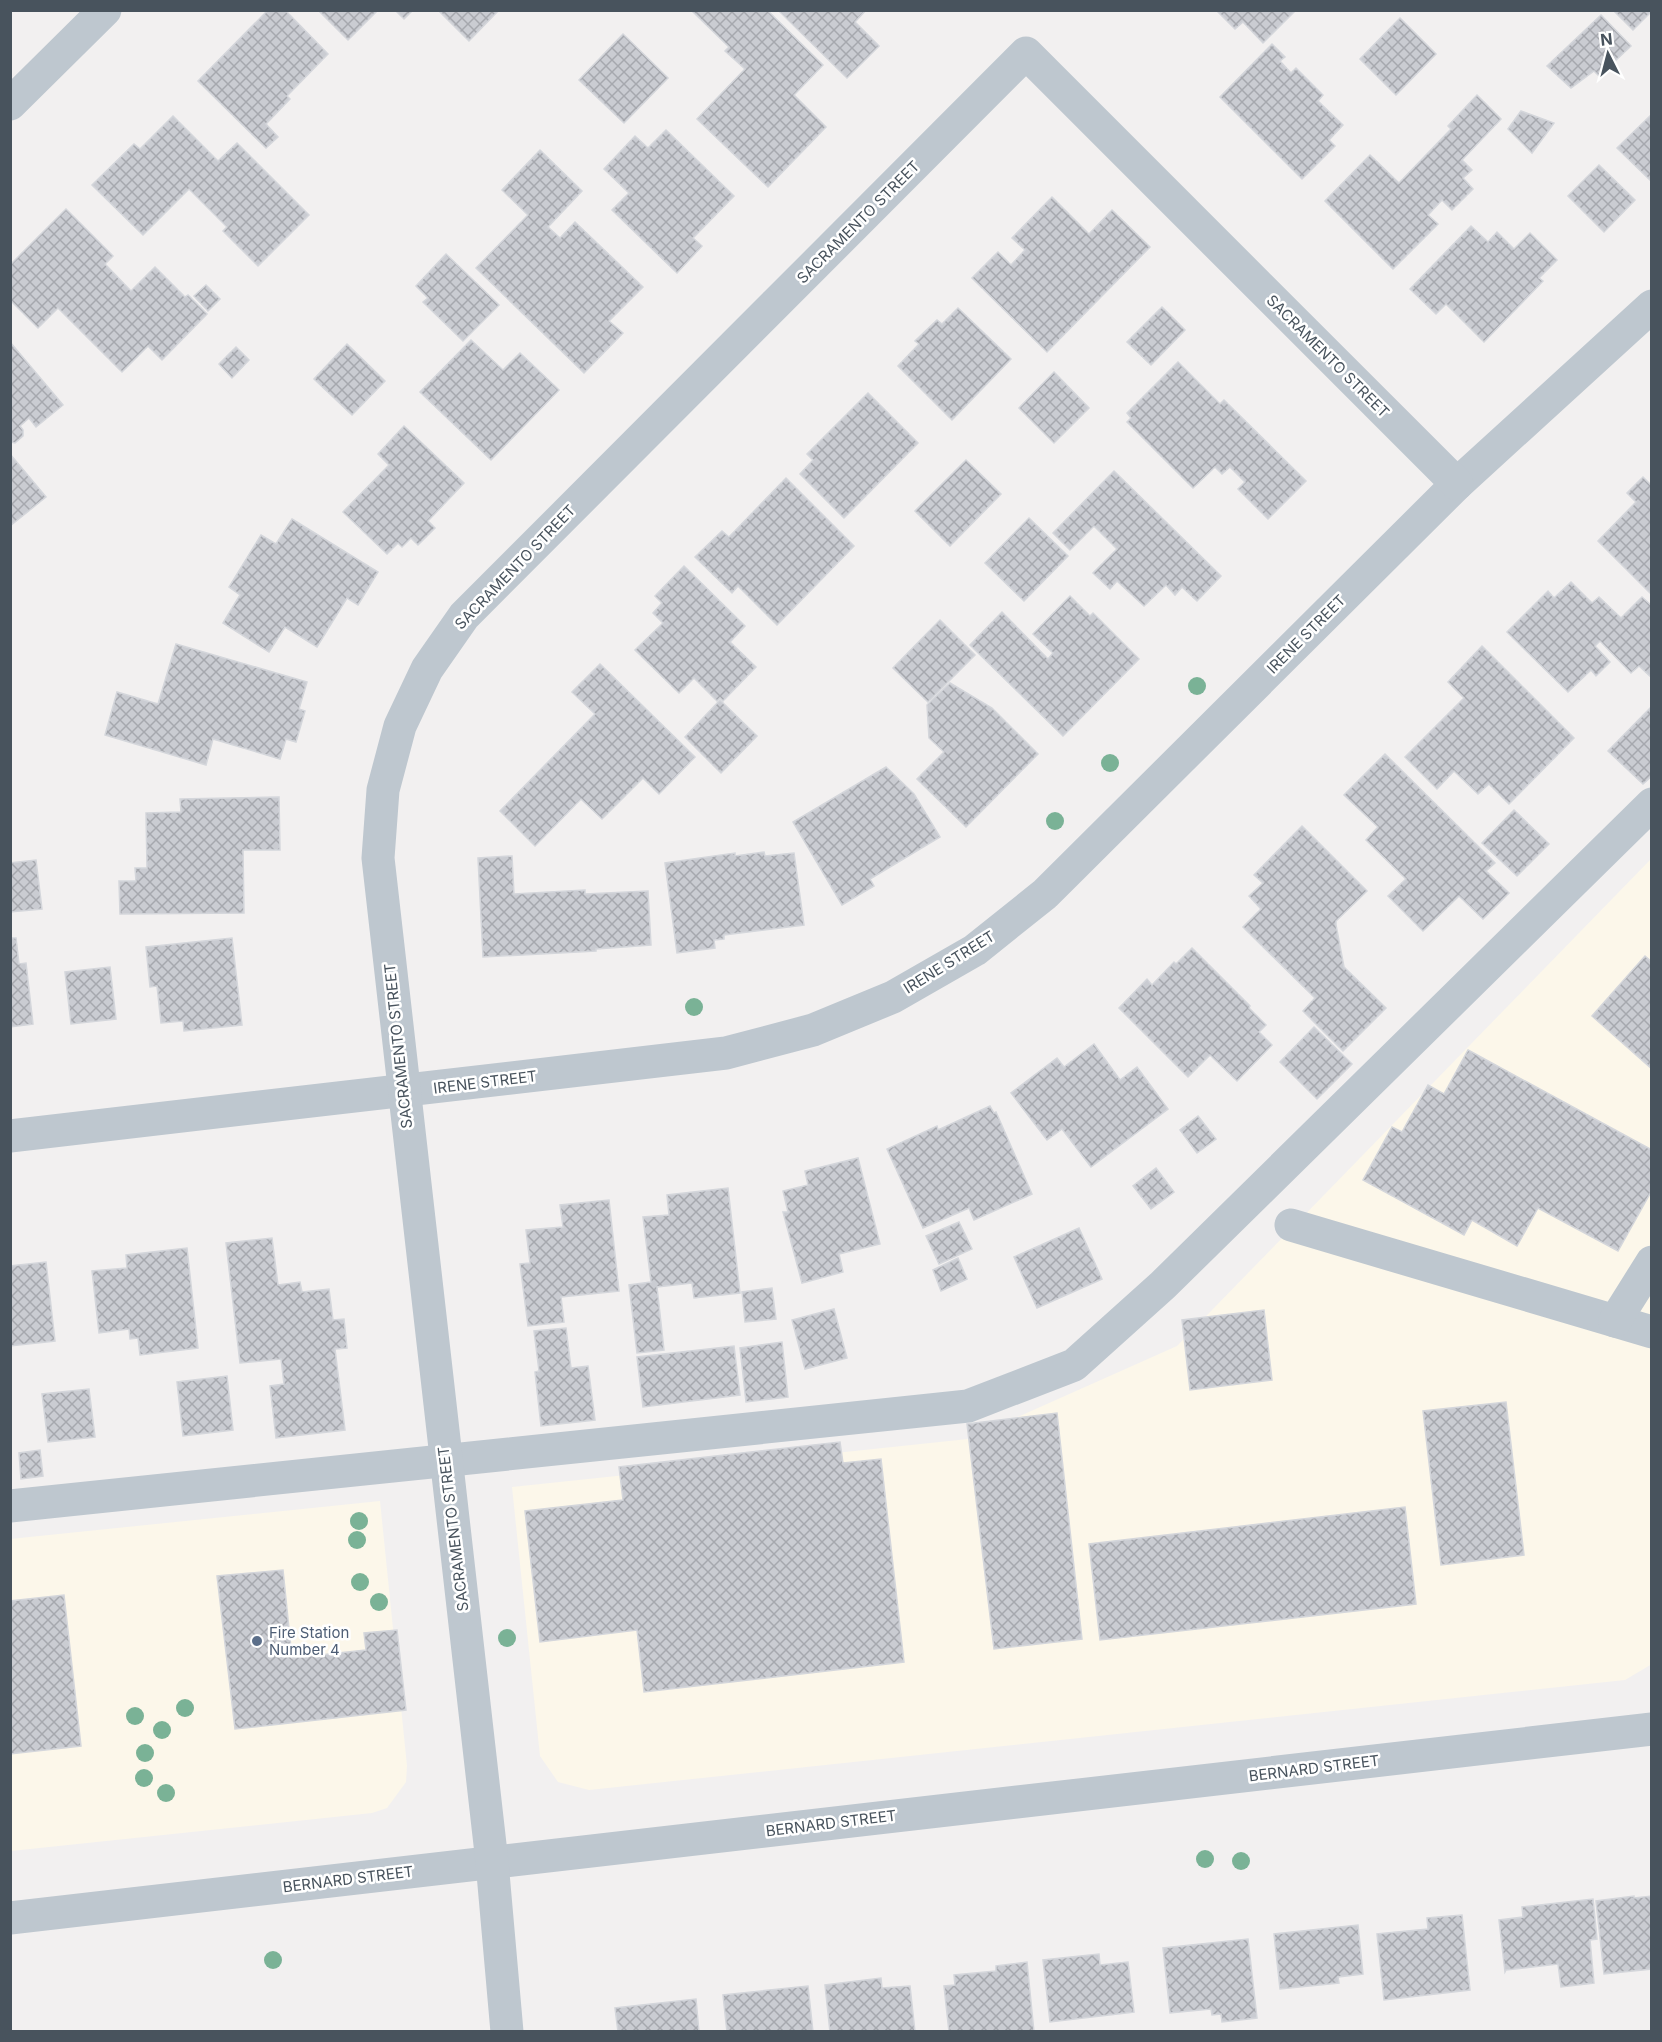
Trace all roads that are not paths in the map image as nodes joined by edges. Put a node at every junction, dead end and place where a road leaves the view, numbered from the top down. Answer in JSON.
{"nodes":[{"id":1,"x":105,"y":10,"type":"edge"},
{"id":2,"x":10,"y":104,"type":"edge"},
{"id":3,"x":1652,"y":306,"type":"edge"},
{"id":4,"x":1457,"y":484,"type":"junction"},
{"id":5,"x":1652,"y":804,"type":"edge"},
{"id":6,"x":403,"y":1092,"type":"junction"},
{"id":7,"x":10,"y":1136,"type":"edge"},
{"id":8,"x":1291,"y":1225,"type":"dead end"},
{"id":9,"x":1652,"y":1262,"type":"edge"},
{"id":10,"x":1615,"y":1321,"type":"junction"},
{"id":11,"x":1652,"y":1332,"type":"edge"},
{"id":12,"x":445,"y":1460,"type":"junction"},
{"id":13,"x":10,"y":1506,"type":"edge"},
{"id":14,"x":1652,"y":1729,"type":"edge"},
{"id":15,"x":492,"y":1862,"type":"junction"},
{"id":16,"x":10,"y":1918,"type":"edge"},
{"id":17,"x":507,"y":2031,"type":"edge"}],
"edges":[{"from":1,"to":2,"type":"street"},
{"from":3,"to":4,"type":"street","name":"IRENE STREET"},
{"from":4,"to":6,"type":"street","name":"IRENE STREET"},
{"from":4,"to":6,"type":"street","name":"SACRAMENTO STREET"},
{"from":5,"to":12,"type":"street"},
{"from":6,"to":7,"type":"street","name":"IRENE STREET"},
{"from":6,"to":12,"type":"street","name":"SACRAMENTO STREET"},
{"from":8,"to":10,"type":"street"},
{"from":9,"to":10,"type":"street"},
{"from":10,"to":11,"type":"street"},
{"from":12,"to":13,"type":"street"},
{"from":12,"to":15,"type":"street","name":"SACRAMENTO STREET"},
{"from":14,"to":15,"type":"street","name":"BERNARD STREET"},
{"from":15,"to":16,"type":"street","name":"BERNARD STREET"},
{"from":15,"to":17,"type":"street","name":"SACRAMENTO STREET"}]}
